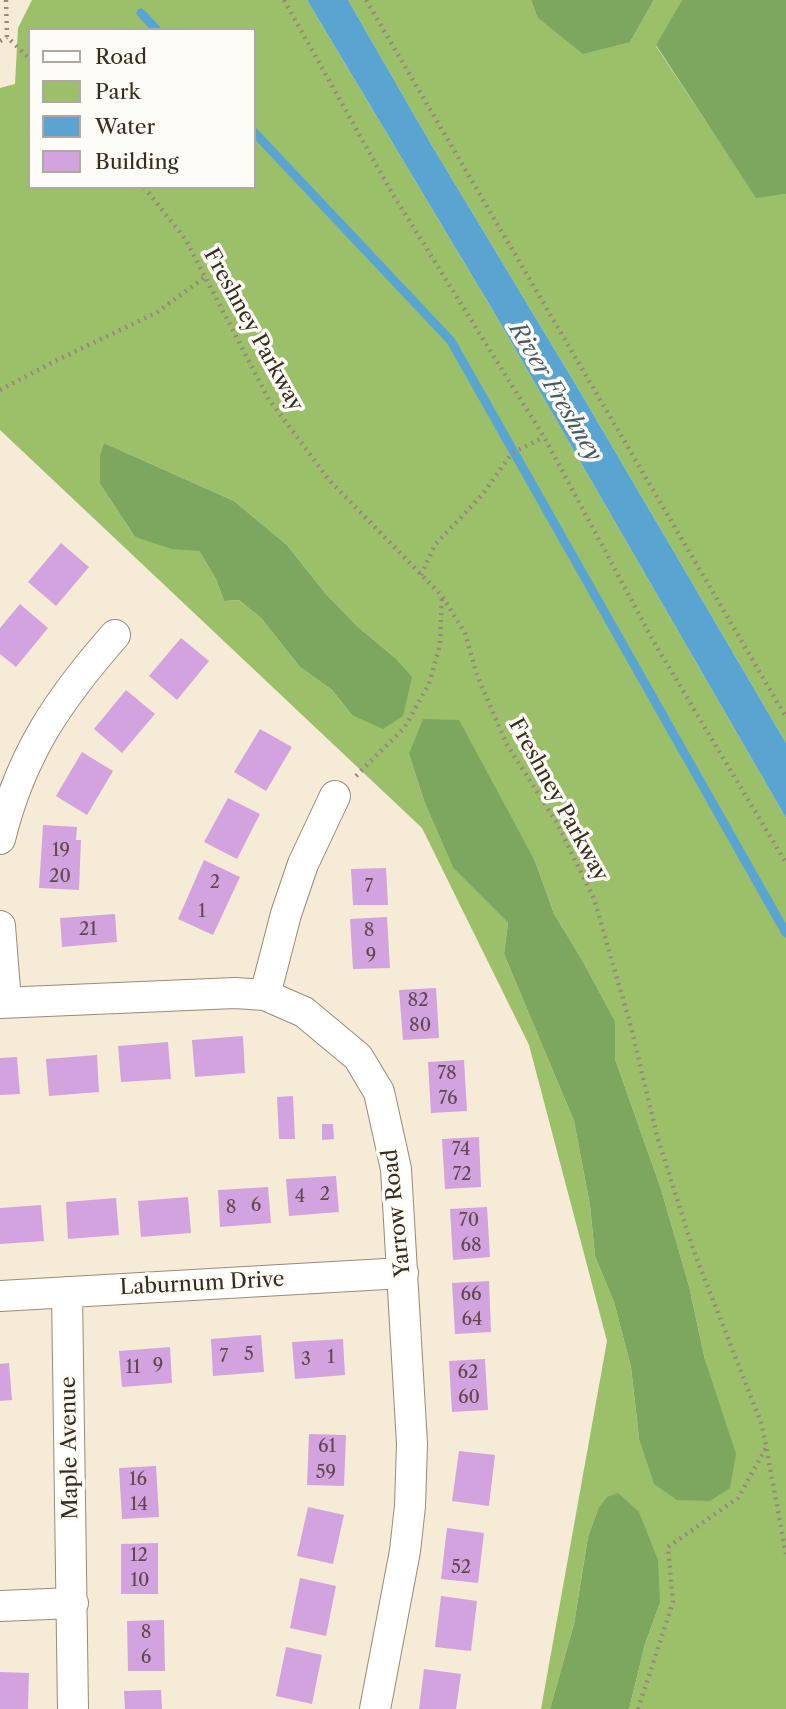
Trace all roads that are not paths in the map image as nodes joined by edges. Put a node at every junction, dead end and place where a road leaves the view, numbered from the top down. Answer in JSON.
{"nodes":[{"id":1,"x":115,"y":635,"type":"dead end"},
{"id":2,"x":335,"y":796,"type":"road end"},
{"id":3,"x":0,"y":839,"type":"edge"},
{"id":4,"x":0,"y":926,"type":"edge"},
{"id":5,"x":265,"y":995,"type":"junction"},
{"id":6,"x":3,"y":1002,"type":"edge"},
{"id":7,"x":403,"y":1273,"type":"junction"},
{"id":8,"x":66,"y":1292,"type":"junction"},
{"id":9,"x":0,"y":1296,"type":"edge"},
{"id":10,"x":73,"y":1603,"type":"junction"},
{"id":11,"x":0,"y":1606,"type":"edge"},
{"id":12,"x":73,"y":1709,"type":"edge"},
{"id":13,"x":375,"y":1709,"type":"edge"}],
"edges":[{"from":1,"to":3,"type":"street"},
{"from":2,"to":5,"type":"street"},
{"from":4,"to":6,"type":"street"},
{"from":5,"to":6,"type":"street","name":"Yarrow Road"},
{"from":5,"to":7,"type":"street","name":"Yarrow Road"},
{"from":7,"to":8,"type":"street","name":"Laburnum Drive"},
{"from":7,"to":13,"type":"street","name":"Yarrow Road"},
{"from":8,"to":9,"type":"street","name":"Laburnum Drive"},
{"from":8,"to":10,"type":"street","name":"Maple Avenue"},
{"from":10,"to":11,"type":"street"},
{"from":10,"to":12,"type":"street","name":"Maple Avenue"}]}
